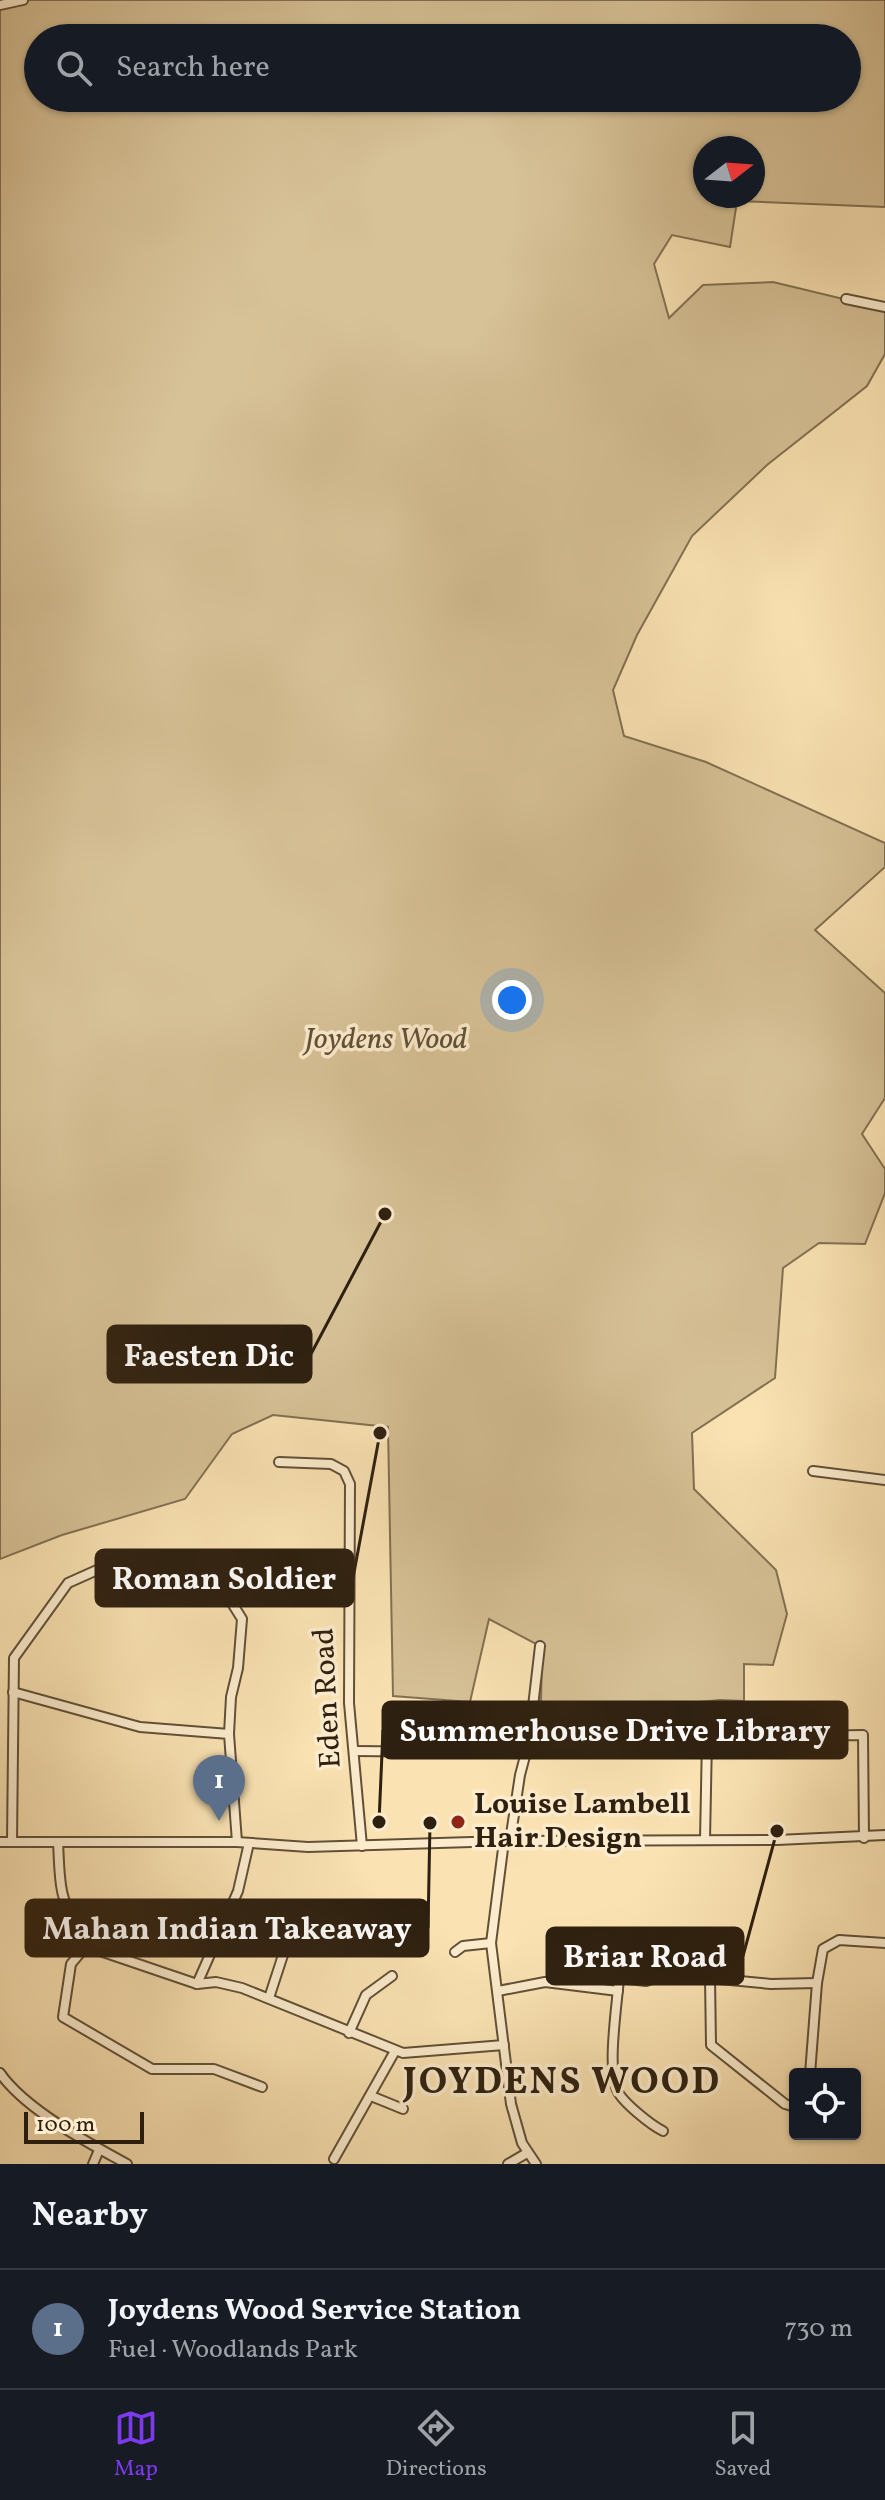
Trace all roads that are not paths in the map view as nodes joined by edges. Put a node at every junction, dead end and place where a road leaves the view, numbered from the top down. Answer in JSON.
{"nodes":[{"id":1,"x":23,"y":0,"type":"edge"},
{"id":2,"x":0,"y":5,"type":"edge"},
{"id":3,"x":846,"y":299,"type":"dead end"},
{"id":4,"x":885,"y":307,"type":"edge"},
{"id":5,"x":279,"y":1462,"type":"dead end"},
{"id":6,"x":813,"y":1471,"type":"dead end"},
{"id":7,"x":885,"y":1480,"type":"edge"},
{"id":8,"x":540,"y":1646,"type":"dead end"},
{"id":9,"x":13,"y":1692,"type":"junction"},
{"id":10,"x":229,"y":1734,"type":"junction"},
{"id":11,"x":707,"y":1739,"type":"junction"},
{"id":12,"x":529,"y":1741,"type":"junction"},
{"id":13,"x":354,"y":1751,"type":"junction"},
{"id":14,"x":457,"y":1752,"type":"dead end"},
{"id":15,"x":885,"y":1835,"type":"edge"},
{"id":16,"x":864,"y":1838,"type":"junction"},
{"id":17,"x":705,"y":1840,"type":"junction"},
{"id":18,"x":507,"y":1841,"type":"junction"},
{"id":19,"x":0,"y":1842,"type":"edge"},
{"id":20,"x":12,"y":1842,"type":"junction"},
{"id":21,"x":58,"y":1842,"type":"junction"},
{"id":22,"x":237,"y":1842,"type":"junction"},
{"id":23,"x":249,"y":1843,"type":"junction"},
{"id":24,"x":362,"y":1846,"type":"junction"},
{"id":25,"x":584,"y":1939,"type":"dead end"},
{"id":26,"x":491,"y":1943,"type":"junction"},
{"id":27,"x":885,"y":1943,"type":"edge"},
{"id":28,"x":87,"y":1945,"type":"junction"},
{"id":29,"x":284,"y":1952,"type":"dead end"},
{"id":30,"x":455,"y":1952,"type":"dead end"},
{"id":31,"x":392,"y":1976,"type":"dead end"},
{"id":32,"x":619,"y":1978,"type":"junction"},
{"id":33,"x":710,"y":1978,"type":"junction"},
{"id":34,"x":817,"y":1983,"type":"junction"},
{"id":35,"x":197,"y":1984,"type":"junction"},
{"id":36,"x":498,"y":1991,"type":"junction"},
{"id":37,"x":618,"y":1991,"type":"junction"},
{"id":38,"x":269,"y":1998,"type":"junction"},
{"id":39,"x":349,"y":2033,"type":"junction"},
{"id":40,"x":504,"y":2045,"type":"junction"},
{"id":41,"x":395,"y":2051,"type":"junction"},
{"id":42,"x":810,"y":2068,"type":"edge"},
{"id":43,"x":0,"y":2073,"type":"edge"},
{"id":44,"x":262,"y":2087,"type":"dead end"},
{"id":45,"x":371,"y":2096,"type":"junction"},
{"id":46,"x":789,"y":2105,"type":"edge"},
{"id":47,"x":403,"y":2109,"type":"dead end"},
{"id":48,"x":663,"y":2131,"type":"dead end"},
{"id":49,"x":99,"y":2150,"type":"junction"},
{"id":50,"x":527,"y":2153,"type":"junction"},
{"id":51,"x":334,"y":2159,"type":"dead end"},
{"id":52,"x":93,"y":2164,"type":"edge"},
{"id":53,"x":127,"y":2164,"type":"edge"},
{"id":54,"x":508,"y":2164,"type":"edge"},
{"id":55,"x":536,"y":2164,"type":"edge"}],
"edges":[{"from":1,"to":2,"type":"street"},
{"from":3,"to":4,"type":"street"},
{"from":5,"to":13,"type":"street","name":"Eden Road"},
{"from":6,"to":7,"type":"street"},
{"from":8,"to":12,"type":"street"},
{"from":9,"to":10,"type":"street"},
{"from":9,"to":10,"type":"street"},
{"from":9,"to":20,"type":"street"},
{"from":10,"to":22,"type":"street"},
{"from":11,"to":12,"type":"street"},
{"from":11,"to":16,"type":"street"},
{"from":11,"to":17,"type":"street"},
{"from":12,"to":18,"type":"street"},
{"from":13,"to":14,"type":"street"},
{"from":13,"to":24,"type":"street","name":"Eden Road"},
{"from":15,"to":16,"type":"street"},
{"from":16,"to":17,"type":"street"},
{"from":17,"to":18,"type":"street"},
{"from":18,"to":24,"type":"street"},
{"from":18,"to":26,"type":"street"},
{"from":19,"to":20,"type":"street"},
{"from":20,"to":21,"type":"street"},
{"from":21,"to":22,"type":"street"},
{"from":21,"to":28,"type":"street"},
{"from":22,"to":23,"type":"street"},
{"from":23,"to":24,"type":"street"},
{"from":23,"to":35,"type":"street"},
{"from":25,"to":32,"type":"street"},
{"from":26,"to":30,"type":"street"},
{"from":26,"to":36,"type":"street"},
{"from":27,"to":34,"type":"street"},
{"from":28,"to":35,"type":"street"},
{"from":28,"to":44,"type":"street"},
{"from":29,"to":38,"type":"street"},
{"from":31,"to":39,"type":"street"},
{"from":32,"to":33,"type":"street"},
{"from":32,"to":37,"type":"street"},
{"from":33,"to":34,"type":"street"},
{"from":33,"to":46,"type":"street"},
{"from":34,"to":42,"type":"street"},
{"from":35,"to":38,"type":"street"},
{"from":36,"to":37,"type":"street"},
{"from":36,"to":40,"type":"street"},
{"from":37,"to":48,"type":"street"},
{"from":38,"to":39,"type":"street"},
{"from":39,"to":41,"type":"street"},
{"from":40,"to":41,"type":"street"},
{"from":40,"to":50,"type":"street"},
{"from":41,"to":45,"type":"street"},
{"from":43,"to":49,"type":"street"},
{"from":45,"to":47,"type":"street"},
{"from":45,"to":51,"type":"street"},
{"from":49,"to":52,"type":"street"},
{"from":49,"to":53,"type":"street"},
{"from":50,"to":54,"type":"street"},
{"from":50,"to":55,"type":"street"}]}
